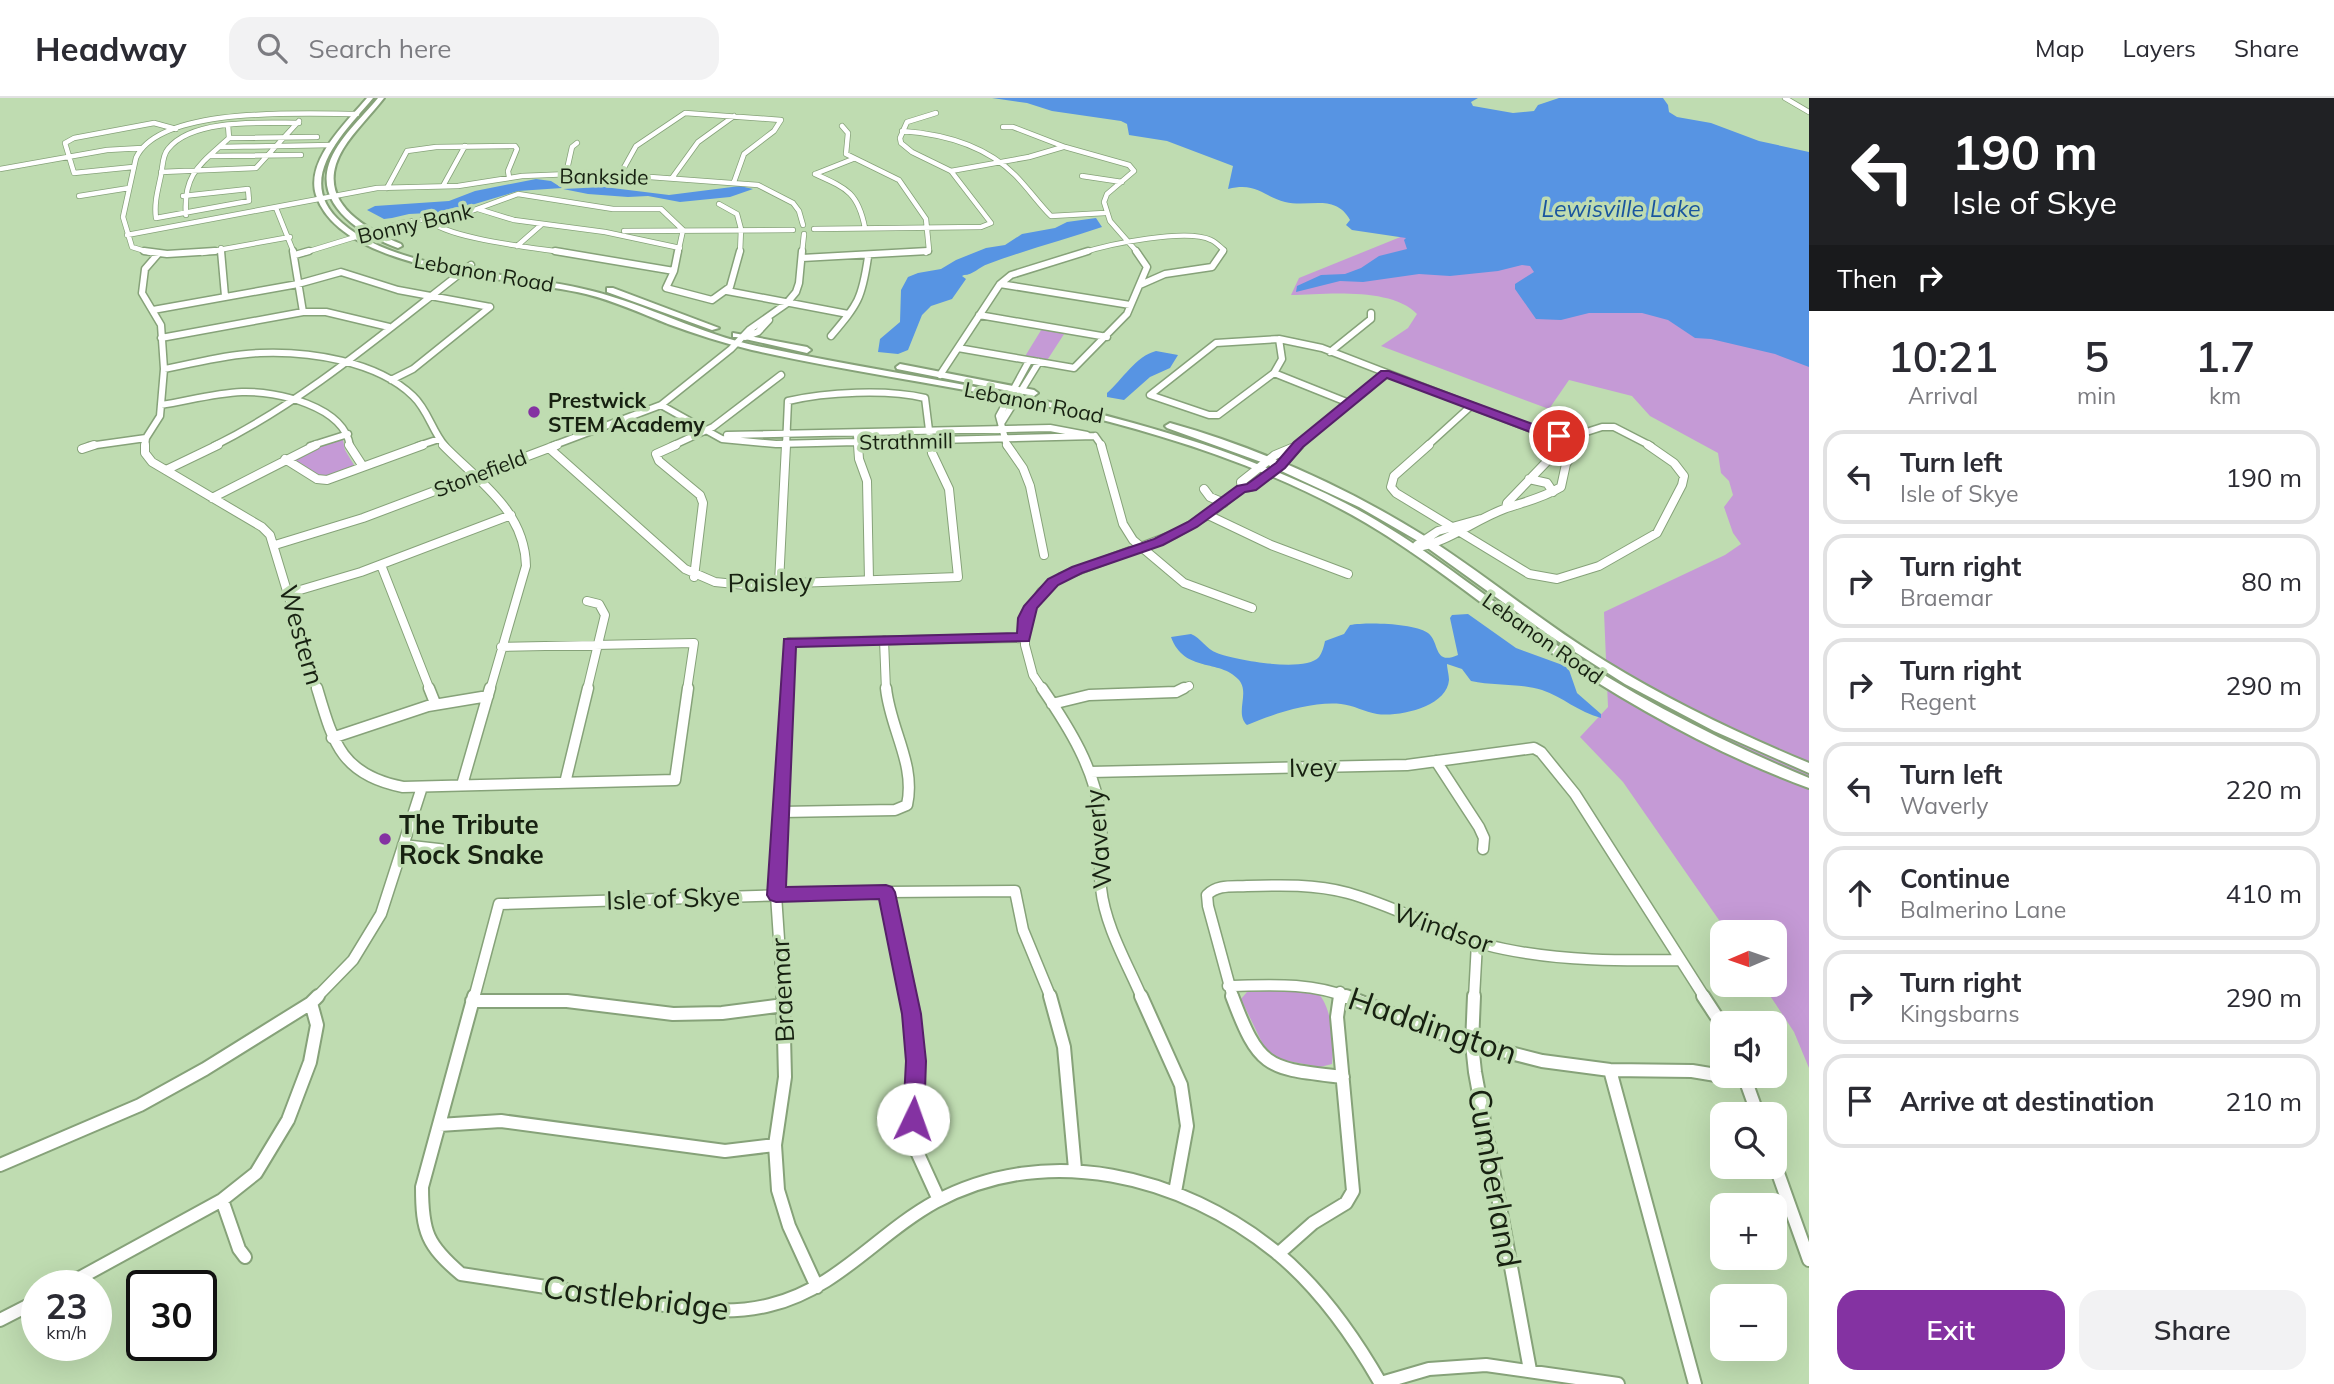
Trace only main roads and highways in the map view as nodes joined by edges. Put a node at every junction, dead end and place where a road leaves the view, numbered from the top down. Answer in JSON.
{"nodes":[{"id":1,"x":370,"y":98,"type":"edge"},
{"id":2,"x":382,"y":98,"type":"edge"},
{"id":3,"x":357,"y":114,"type":"junction"},
{"id":4,"x":369,"y":114,"type":"junction"},
{"id":5,"x":467,"y":268,"type":"junction"},
{"id":6,"x":742,"y":340,"type":"junction"},
{"id":7,"x":1015,"y":393,"type":"junction"},
{"id":8,"x":1809,"y":768,"type":"edge"},
{"id":9,"x":1809,"y":783,"type":"edge"}],
"edges":[{"from":1,"to":3,"type":"main road"},
{"from":2,"to":4,"type":"main road"},
{"from":3,"to":4,"type":"main road"},
{"from":3,"to":5,"type":"main road","name":"Lebanon Road"},
{"from":4,"to":5,"type":"main road","name":"Lebanon Road"},
{"from":5,"to":6,"type":"main road","name":"Lebanon Road"},
{"from":6,"to":7,"type":"main road","name":"Lebanon Road"},
{"from":6,"to":7,"type":"main road","name":"Lebanon Road"},
{"from":7,"to":8,"type":"main road","name":"Lebanon Road"},
{"from":7,"to":9,"type":"main road","name":"Lebanon Road"}]}
